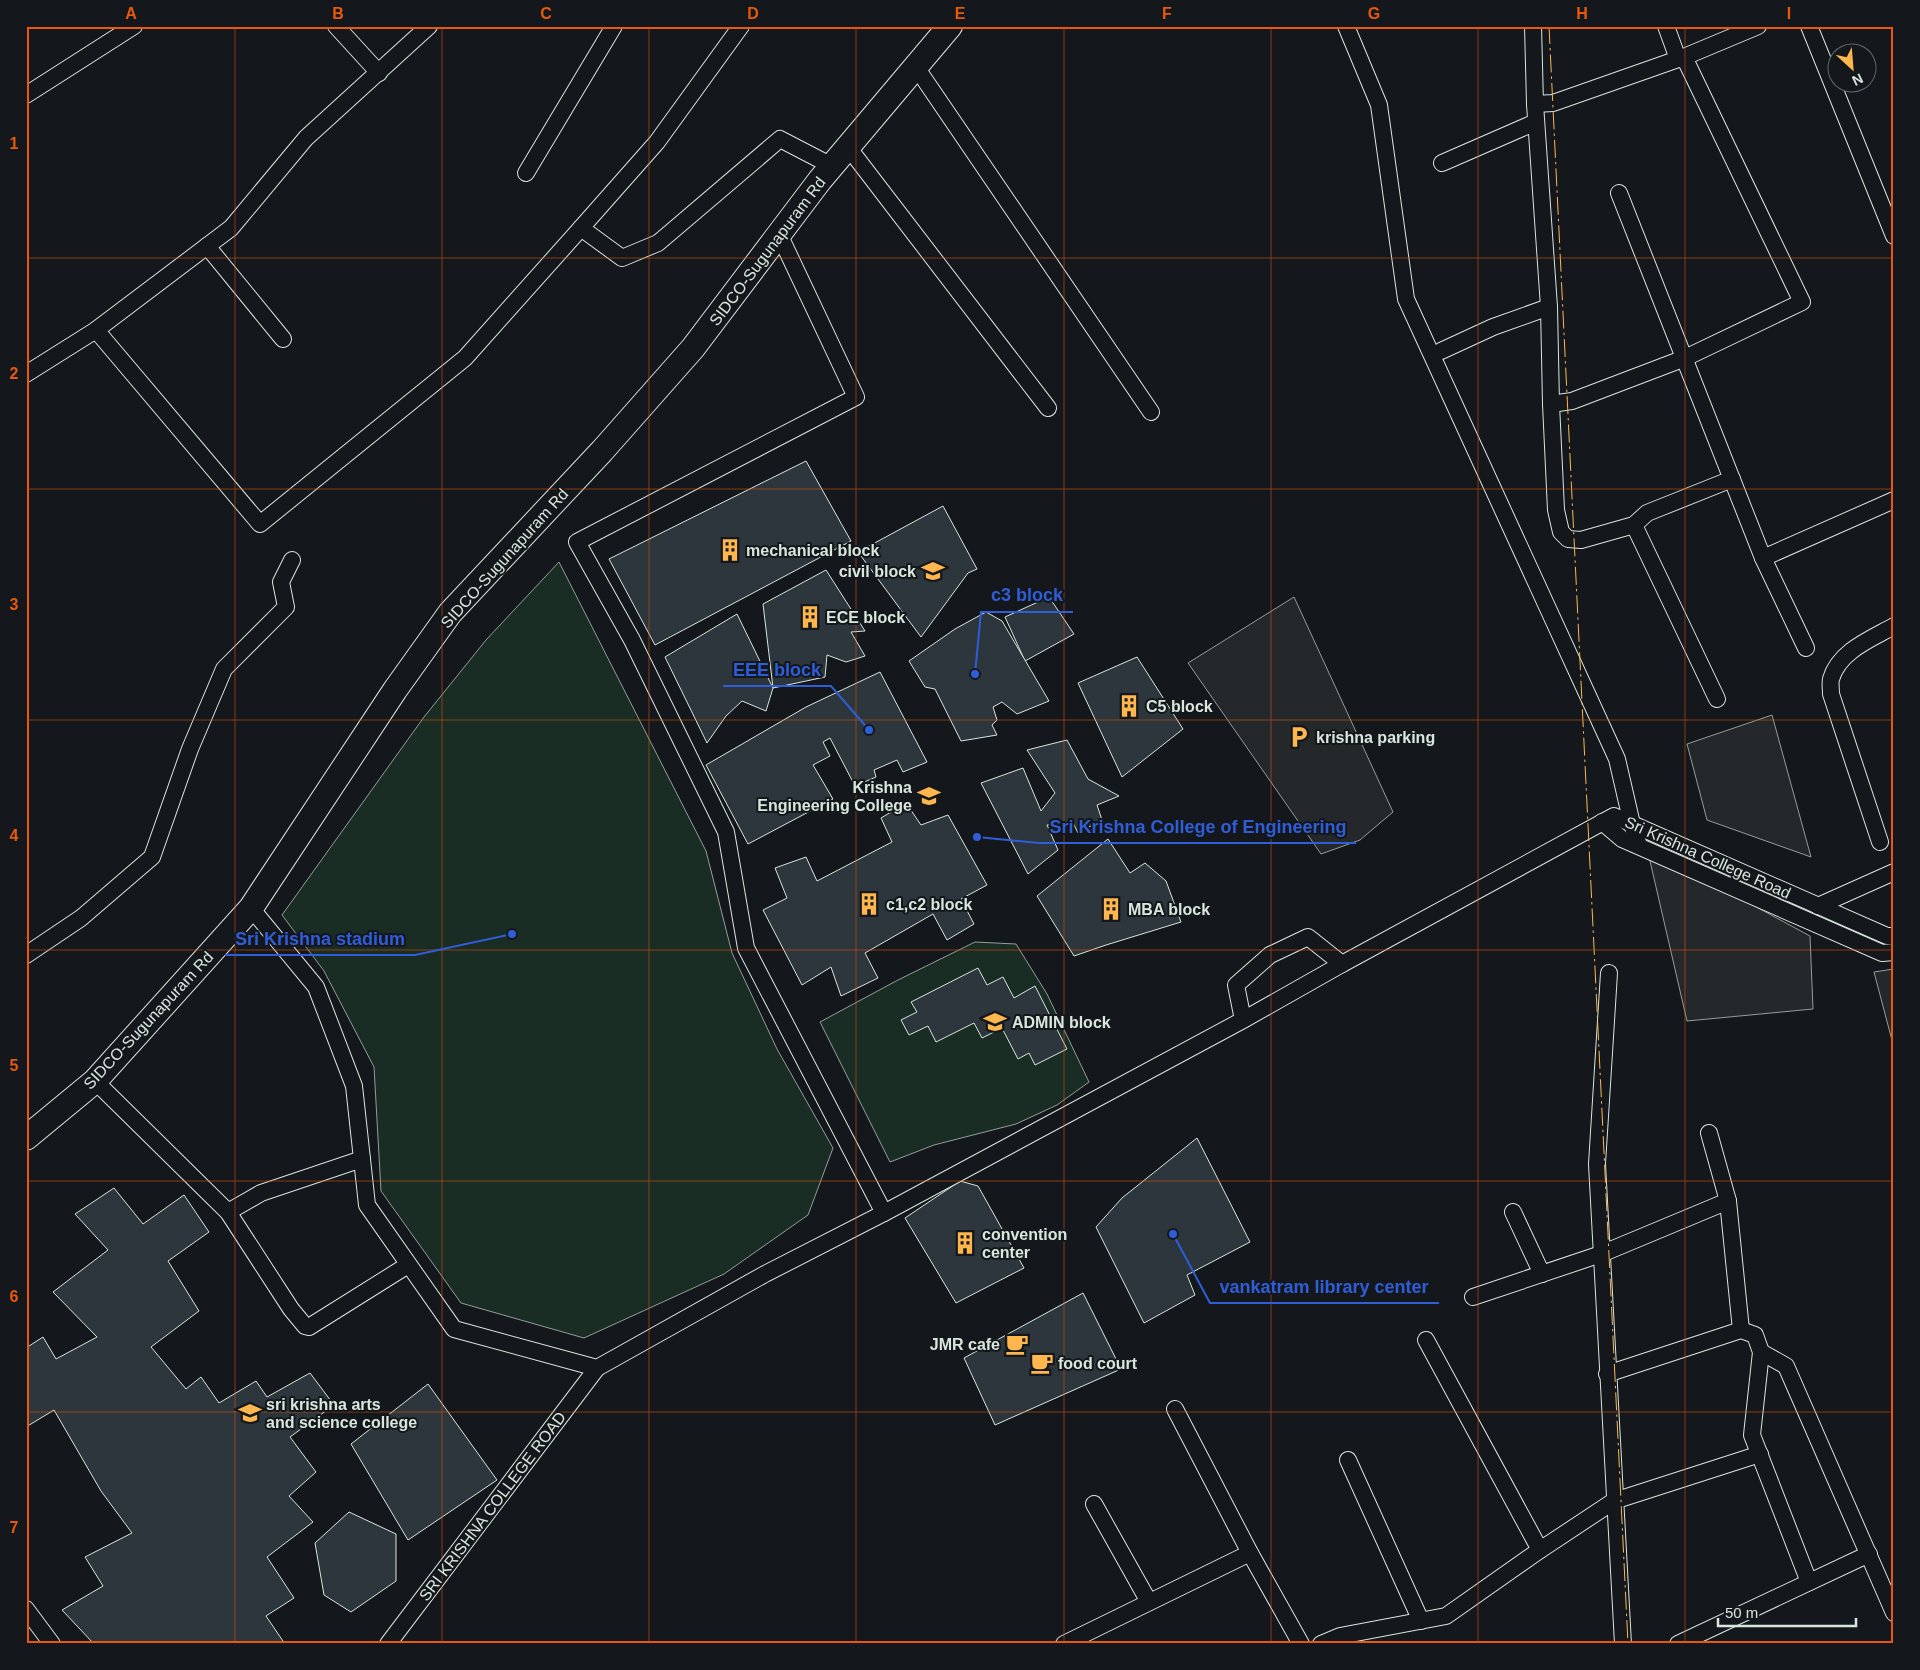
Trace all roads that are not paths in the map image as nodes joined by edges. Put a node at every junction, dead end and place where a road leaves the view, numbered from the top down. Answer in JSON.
{"nodes":[{"id":1,"x":134,"y":26,"type":"edge"},
{"id":2,"x":336,"y":26,"type":"edge"},
{"id":3,"x":429,"y":26,"type":"edge"},
{"id":4,"x":614,"y":26,"type":"edge"},
{"id":5,"x":742,"y":26,"type":"edge"},
{"id":6,"x":950,"y":26,"type":"edge"},
{"id":7,"x":1346,"y":26,"type":"edge"},
{"id":8,"x":1533,"y":26,"type":"edge"},
{"id":9,"x":1666,"y":26,"type":"edge"},
{"id":10,"x":1758,"y":26,"type":"edge"},
{"id":11,"x":1809,"y":26,"type":"edge"},
{"id":12,"x":1681,"y":58,"type":"junction"},
{"id":13,"x":916,"y":67,"type":"junction"},
{"id":14,"x":379,"y":73,"type":"junction"},
{"id":15,"x":26,"y":95,"type":"edge"},
{"id":16,"x":1535,"y":104,"type":"junction"},
{"id":17,"x":1536,"y":122,"type":"junction"},
{"id":18,"x":848,"y":147,"type":"junction"},
{"id":19,"x":1442,"y":163,"type":"dead end"},
{"id":20,"x":832,"y":166,"type":"junction"},
{"id":21,"x":526,"y":173,"type":"dead end"},
{"id":22,"x":1619,"y":193,"type":"dead end"},
{"id":23,"x":580,"y":228,"type":"junction"},
{"id":24,"x":779,"y":234,"type":"junction"},
{"id":25,"x":1894,"y":236,"type":"edge"},
{"id":26,"x":207,"y":246,"type":"junction"},
{"id":27,"x":1549,"y":307,"type":"junction"},
{"id":28,"x":96,"y":330,"type":"junction"},
{"id":29,"x":283,"y":339,"type":"dead end"},
{"id":30,"x":1441,"y":351,"type":"dead end"},
{"id":31,"x":1685,"y":358,"type":"junction"},
{"id":32,"x":26,"y":374,"type":"edge"},
{"id":33,"x":1551,"y":404,"type":"junction"},
{"id":34,"x":1048,"y":408,"type":"dead end"},
{"id":35,"x":1150,"y":412,"type":"dead end"},
{"id":36,"x":1732,"y":479,"type":"junction"},
{"id":37,"x":1894,"y":500,"type":"edge"},
{"id":38,"x":1634,"y":524,"type":"junction"},
{"id":39,"x":1763,"y":558,"type":"junction"},
{"id":40,"x":292,"y":560,"type":"dead end"},
{"id":41,"x":1894,"y":626,"type":"edge"},
{"id":42,"x":1806,"y":648,"type":"dead end"},
{"id":43,"x":1717,"y":699,"type":"dead end"},
{"id":44,"x":1602,"y":822,"type":"junction"},
{"id":45,"x":1632,"y":824,"type":"junction"},
{"id":46,"x":1880,"y":842,"type":"dead end"},
{"id":47,"x":1639,"y":846,"type":"junction"},
{"id":48,"x":1894,"y":872,"type":"edge"},
{"id":49,"x":1818,"y":906,"type":"junction"},
{"id":50,"x":251,"y":908,"type":"junction"},
{"id":51,"x":1894,"y":936,"type":"edge"},
{"id":52,"x":1894,"y":952,"type":"edge"},
{"id":53,"x":26,"y":955,"type":"edge"},
{"id":54,"x":1342,"y":964,"type":"junction"},
{"id":55,"x":1609,"y":973,"type":"dead end"},
{"id":56,"x":1243,"y":1020,"type":"junction"},
{"id":57,"x":95,"y":1081,"type":"junction"},
{"id":58,"x":1709,"y":1133,"type":"dead end"},
{"id":59,"x":26,"y":1138,"type":"edge"},
{"id":60,"x":362,"y":1159,"type":"junction"},
{"id":61,"x":1728,"y":1202,"type":"junction"},
{"id":62,"x":228,"y":1212,"type":"junction"},
{"id":63,"x":1512,"y":1212,"type":"dead end"},
{"id":64,"x":884,"y":1213,"type":"junction"},
{"id":65,"x":1601,"y":1254,"type":"junction"},
{"id":66,"x":408,"y":1265,"type":"junction"},
{"id":67,"x":1542,"y":1274,"type":"junction"},
{"id":68,"x":1473,"y":1297,"type":"dead end"},
{"id":69,"x":1742,"y":1330,"type":"junction"},
{"id":70,"x":1426,"y":1340,"type":"dead end"},
{"id":71,"x":1761,"y":1352,"type":"junction"},
{"id":72,"x":597,"y":1368,"type":"junction"},
{"id":73,"x":1607,"y":1374,"type":"junction"},
{"id":74,"x":1175,"y":1409,"type":"dead end"},
{"id":75,"x":1760,"y":1454,"type":"junction"},
{"id":76,"x":1348,"y":1460,"type":"dead end"},
{"id":77,"x":1614,"y":1501,"type":"junction"},
{"id":78,"x":1094,"y":1504,"type":"dead end"},
{"id":79,"x":1540,"y":1550,"type":"junction"},
{"id":80,"x":1250,"y":1552,"type":"junction"},
{"id":81,"x":1869,"y":1554,"type":"junction"},
{"id":82,"x":1809,"y":1582,"type":"junction"},
{"id":83,"x":1149,"y":1602,"type":"junction"},
{"id":84,"x":26,"y":1610,"type":"edge"},
{"id":85,"x":1894,"y":1612,"type":"edge"},
{"id":86,"x":1421,"y":1621,"type":"junction"},
{"id":87,"x":52,"y":1644,"type":"edge"},
{"id":88,"x":388,"y":1644,"type":"edge"},
{"id":89,"x":1064,"y":1644,"type":"edge"},
{"id":90,"x":1301,"y":1644,"type":"edge"},
{"id":91,"x":1321,"y":1644,"type":"edge"},
{"id":92,"x":1623,"y":1644,"type":"edge"},
{"id":93,"x":1678,"y":1644,"type":"edge"}],
"edges":[{"from":1,"to":15,"type":"street"},
{"from":2,"to":14,"type":"street"},
{"from":3,"to":14,"type":"street"},
{"from":4,"to":21,"type":"street"},
{"from":5,"to":23,"type":"street"},
{"from":6,"to":13,"type":"street","name":"SIDCO-Sugunapuram Rd"},
{"from":7,"to":45,"type":"street"},
{"from":8,"to":16,"type":"street"},
{"from":9,"to":12,"type":"street"},
{"from":10,"to":12,"type":"street"},
{"from":11,"to":25,"type":"street"},
{"from":12,"to":16,"type":"street"},
{"from":12,"to":31,"type":"street"},
{"from":13,"to":18,"type":"street","name":"SIDCO-Sugunapuram Rd"},
{"from":13,"to":35,"type":"street"},
{"from":14,"to":26,"type":"street"},
{"from":16,"to":17,"type":"street"},
{"from":17,"to":19,"type":"street"},
{"from":17,"to":27,"type":"street"},
{"from":18,"to":20,"type":"street","name":"SIDCO-Sugunapuram Rd"},
{"from":18,"to":34,"type":"street"},
{"from":20,"to":23,"type":"street"},
{"from":20,"to":24,"type":"street","name":"SIDCO-Sugunapuram Rd"},
{"from":22,"to":31,"type":"street"},
{"from":23,"to":28,"type":"street"},
{"from":24,"to":50,"type":"street","name":"SIDCO-Sugunapuram Rd"},
{"from":24,"to":64,"type":"street"},
{"from":26,"to":28,"type":"street"},
{"from":26,"to":29,"type":"street"},
{"from":27,"to":30,"type":"street"},
{"from":27,"to":33,"type":"street"},
{"from":28,"to":32,"type":"street"},
{"from":31,"to":33,"type":"street"},
{"from":31,"to":36,"type":"street"},
{"from":33,"to":38,"type":"street"},
{"from":36,"to":38,"type":"street"},
{"from":36,"to":39,"type":"street"},
{"from":37,"to":39,"type":"street"},
{"from":38,"to":43,"type":"street"},
{"from":39,"to":42,"type":"street"},
{"from":40,"to":53,"type":"street"},
{"from":41,"to":46,"type":"street"},
{"from":44,"to":45,"type":"street","name":"Sri Krishna College Road"},
{"from":44,"to":47,"type":"street"},
{"from":44,"to":54,"type":"street","name":"Sri Krishna College Road"},
{"from":45,"to":47,"type":"street"},
{"from":45,"to":49,"type":"street","name":"Sri Krishna College Road"},
{"from":47,"to":52,"type":"street"},
{"from":48,"to":49,"type":"street"},
{"from":49,"to":51,"type":"street","name":"Sri Krishna College Road"},
{"from":50,"to":57,"type":"street","name":"SIDCO-Sugunapuram Rd"},
{"from":50,"to":60,"type":"street"},
{"from":54,"to":56,"type":"street","name":"Sri Krishna College Road"},
{"from":54,"to":56,"type":"street"},
{"from":55,"to":65,"type":"street"},
{"from":56,"to":64,"type":"street","name":"Sri Krishna College Road"},
{"from":57,"to":59,"type":"street","name":"SIDCO-Sugunapuram Rd"},
{"from":57,"to":62,"type":"street"},
{"from":58,"to":61,"type":"street"},
{"from":60,"to":62,"type":"street"},
{"from":60,"to":66,"type":"street"},
{"from":61,"to":65,"type":"street"},
{"from":61,"to":69,"type":"street"},
{"from":62,"to":66,"type":"street"},
{"from":63,"to":67,"type":"street"},
{"from":64,"to":72,"type":"street","name":"Sri Krishna College Road"},
{"from":65,"to":67,"type":"street"},
{"from":65,"to":73,"type":"street"},
{"from":66,"to":72,"type":"street"},
{"from":67,"to":68,"type":"street"},
{"from":69,"to":71,"type":"street"},
{"from":69,"to":73,"type":"street"},
{"from":70,"to":79,"type":"street"},
{"from":71,"to":75,"type":"street"},
{"from":71,"to":81,"type":"street"},
{"from":72,"to":88,"type":"street","name":"SRI KRISHNA COLLEGE ROAD"},
{"from":73,"to":77,"type":"street"},
{"from":74,"to":80,"type":"street"},
{"from":75,"to":77,"type":"street"},
{"from":75,"to":82,"type":"street"},
{"from":76,"to":86,"type":"street"},
{"from":77,"to":79,"type":"street"},
{"from":77,"to":92,"type":"street"},
{"from":78,"to":83,"type":"street"},
{"from":79,"to":86,"type":"street"},
{"from":80,"to":83,"type":"street"},
{"from":80,"to":90,"type":"street"},
{"from":81,"to":82,"type":"street"},
{"from":81,"to":85,"type":"street"},
{"from":82,"to":93,"type":"street"},
{"from":83,"to":89,"type":"street"},
{"from":84,"to":87,"type":"street"},
{"from":86,"to":91,"type":"street"}]}
